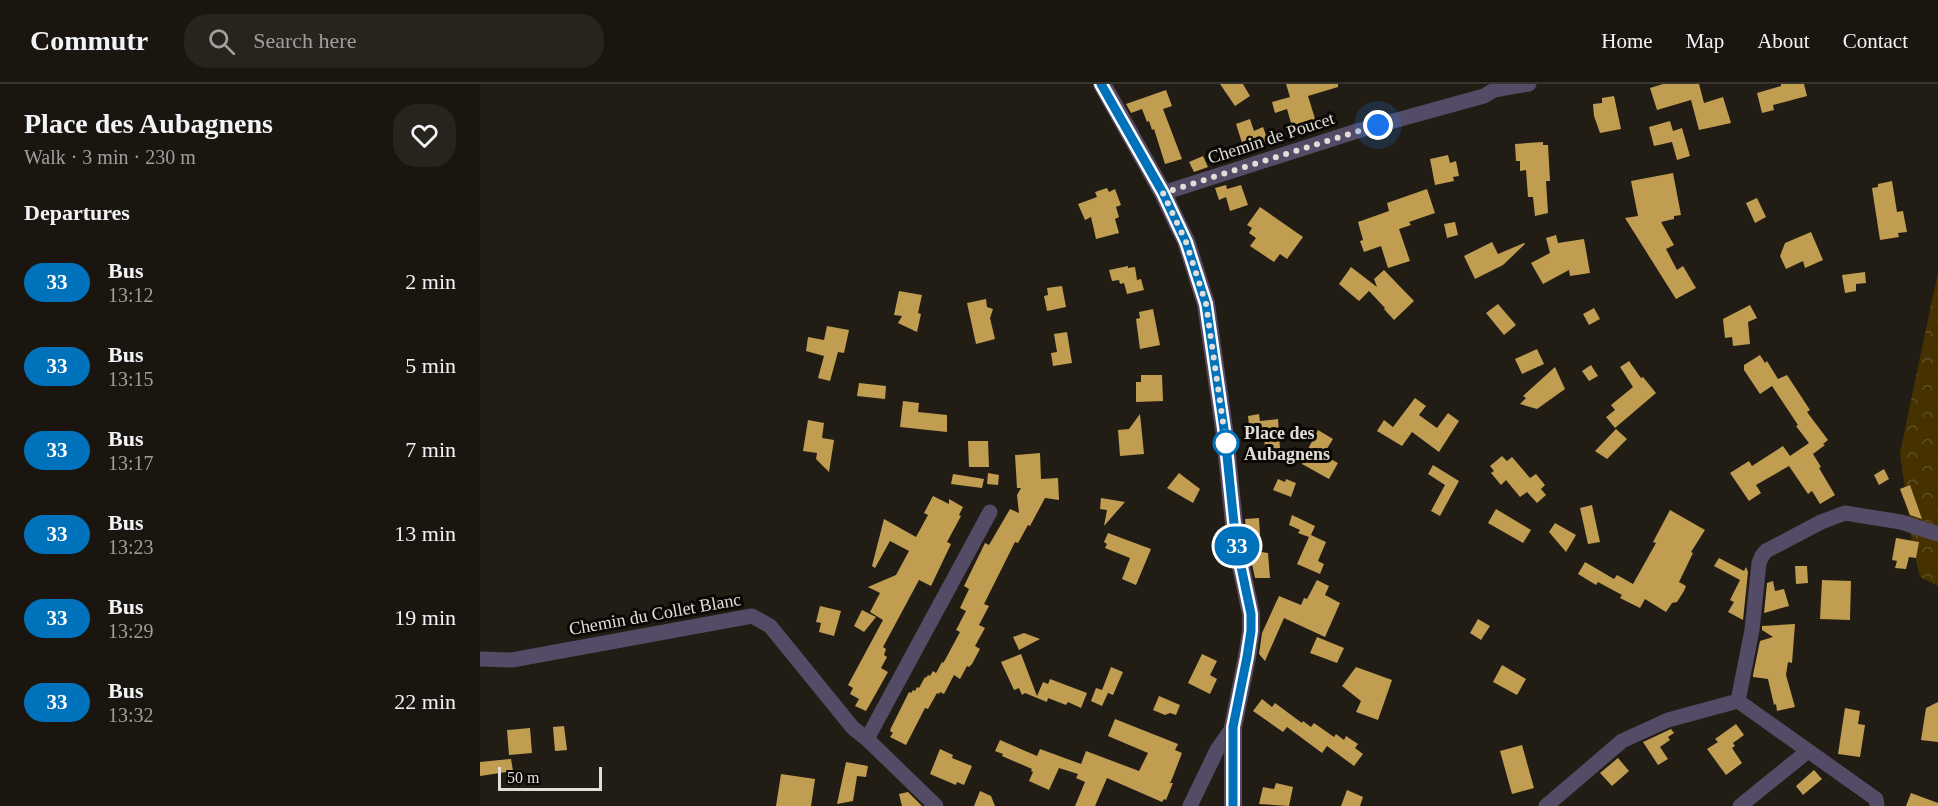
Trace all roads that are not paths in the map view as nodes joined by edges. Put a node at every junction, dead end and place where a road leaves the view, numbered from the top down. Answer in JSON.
{"nodes":[{"id":1,"x":1101,"y":84,"type":"edge"},
{"id":2,"x":1529,"y":84,"type":"edge"},
{"id":3,"x":1163,"y":193,"type":"junction"},
{"id":4,"x":990,"y":512,"type":"dead end"},
{"id":5,"x":1938,"y":534,"type":"edge"},
{"id":6,"x":480,"y":659,"type":"edge"},
{"id":7,"x":1738,"y":701,"type":"junction"},
{"id":8,"x":1233,"y":727,"type":"junction"},
{"id":9,"x":867,"y":739,"type":"junction"},
{"id":10,"x":1808,"y":751,"type":"junction"},
{"id":11,"x":936,"y":806,"type":"edge"},
{"id":12,"x":1191,"y":806,"type":"edge"},
{"id":13,"x":1233,"y":806,"type":"edge"},
{"id":14,"x":1546,"y":806,"type":"edge"},
{"id":15,"x":1740,"y":806,"type":"edge"},
{"id":16,"x":1877,"y":806,"type":"edge"}],
"edges":[{"from":1,"to":3,"type":"street"},
{"from":2,"to":3,"type":"street","name":"Chemin de Poucet"},
{"from":3,"to":8,"type":"street"},
{"from":4,"to":9,"type":"street"},
{"from":5,"to":7,"type":"street"},
{"from":6,"to":9,"type":"street","name":"Chemin du Collet Blanc"},
{"from":7,"to":10,"type":"street"},
{"from":7,"to":14,"type":"street"},
{"from":8,"to":12,"type":"street"},
{"from":8,"to":13,"type":"street"},
{"from":9,"to":11,"type":"street","name":"Chemin du Collet Blanc"},
{"from":10,"to":15,"type":"street"},
{"from":10,"to":16,"type":"street"}]}
